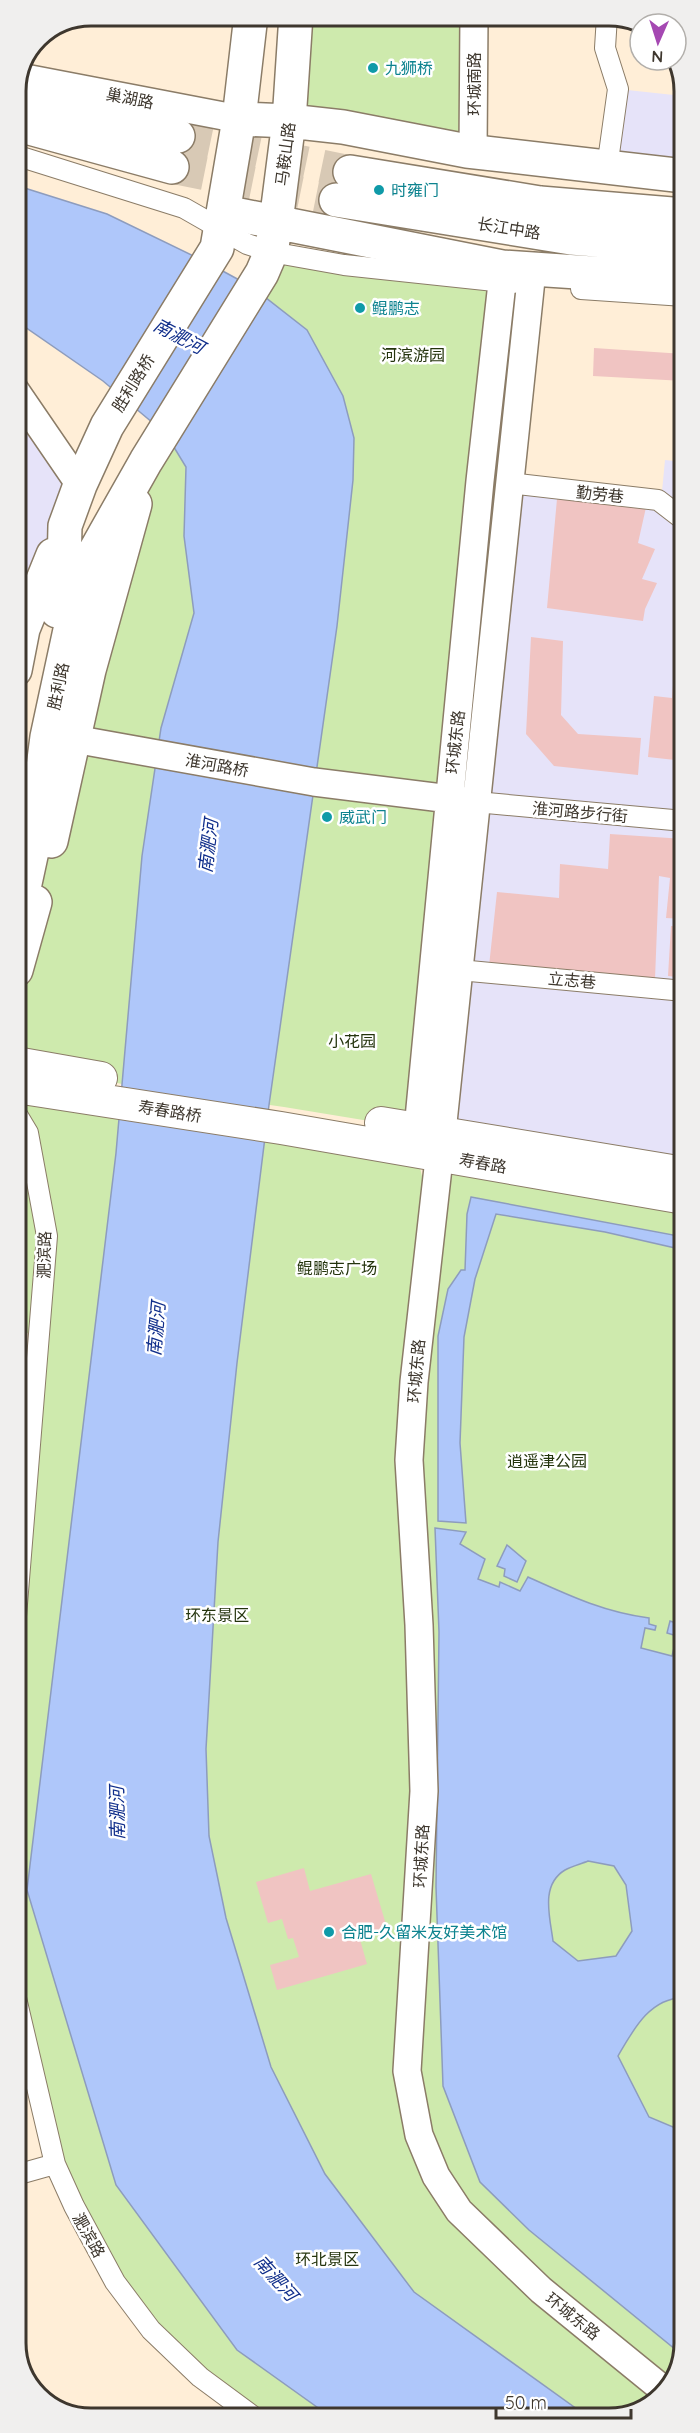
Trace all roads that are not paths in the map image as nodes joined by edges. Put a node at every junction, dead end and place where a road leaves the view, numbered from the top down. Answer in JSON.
{"nodes":[{"id":1,"x":249,"y":26,"type":"edge"},
{"id":2,"x":295,"y":26,"type":"edge"},
{"id":3,"x":474,"y":26,"type":"edge"},
{"id":4,"x":606,"y":26,"type":"edge"},
{"id":5,"x":27,"y":78,"type":"edge"},
{"id":6,"x":26,"y":93,"type":"edge"},
{"id":7,"x":240,"y":119,"type":"junction"},
{"id":8,"x":289,"y":122,"type":"junction"},
{"id":9,"x":26,"y":127,"type":"edge"},
{"id":10,"x":178,"y":136,"type":"tunnel mouth"},
{"id":11,"x":473,"y":152,"type":"junction"},
{"id":12,"x":26,"y":158,"type":"edge"},
{"id":13,"x":172,"y":167,"type":"tunnel mouth"},
{"id":14,"x":607,"y":168,"type":"junction"},
{"id":15,"x":674,"y":175,"type":"edge"},
{"id":16,"x":674,"y":214,"type":"edge"},
{"id":17,"x":220,"y":230,"type":"junction"},
{"id":18,"x":273,"y":237,"type":"junction"},
{"id":19,"x":674,"y":246,"type":"edge"},
{"id":20,"x":516,"y":276,"type":"junction"},
{"id":21,"x":674,"y":279,"type":"edge"},
{"id":22,"x":674,"y":295,"type":"edge"},
{"id":23,"x":26,"y":406,"type":"edge"},
{"id":24,"x":106,"y":426,"type":"joint"},
{"id":25,"x":146,"y":461,"type":"junction"},
{"id":26,"x":509,"y":483,"type":"junction"},
{"id":27,"x":80,"y":485,"type":"junction"},
{"id":28,"x":674,"y":512,"type":"edge"},
{"id":29,"x":65,"y":526,"type":"junction"},
{"id":30,"x":26,"y":622,"type":"edge"},
{"id":31,"x":74,"y":739,"type":"junction"},
{"id":32,"x":26,"y":753,"type":"edge"},
{"id":33,"x":449,"y":799,"type":"junction"},
{"id":34,"x":476,"y":802,"type":"junction"},
{"id":35,"x":674,"y":820,"type":"edge"},
{"id":36,"x":26,"y":879,"type":"edge"},
{"id":37,"x":26,"y":936,"type":"edge"},
{"id":38,"x":459,"y":970,"type":"junction"},
{"id":39,"x":674,"y":990,"type":"edge"},
{"id":40,"x":26,"y":1068,"type":"edge"},
{"id":41,"x":63,"y":1083,"type":"junction"},
{"id":42,"x":26,"y":1086,"type":"edge"},
{"id":43,"x":282,"y":1117,"type":"joint"},
{"id":44,"x":26,"y":1130,"type":"edge"},
{"id":45,"x":429,"y":1142,"type":"junction"},
{"id":46,"x":674,"y":1172,"type":"edge"},
{"id":47,"x":674,"y":1196,"type":"edge"},
{"id":48,"x":26,"y":1493,"type":"edge"},
{"id":49,"x":26,"y":2041,"type":"edge"},
{"id":50,"x":55,"y":2164,"type":"junction"},
{"id":51,"x":26,"y":2172,"type":"edge"},
{"id":52,"x":658,"y":2385,"type":"edge"},
{"id":53,"x":241,"y":2407,"type":"edge"}],
"edges":[{"from":1,"to":7,"type":"highway"},
{"from":2,"to":8,"type":"highway","name":"马鞍山路"},
{"from":3,"to":11,"type":"street","name":"环城南路"},
{"from":4,"to":14,"type":"street"},
{"from":5,"to":7,"type":"street","name":"巢湖路"},
{"from":6,"to":10,"type":"highway"},
{"from":7,"to":8,"type":"highway"},
{"from":7,"to":17,"type":"highway"},
{"from":8,"to":11,"type":"highway"},
{"from":8,"to":18,"type":"highway","name":"马鞍山路"},
{"from":9,"to":13,"type":"highway"},
{"from":11,"to":14,"type":"highway"},
{"from":12,"to":17,"type":"street"},
{"from":14,"to":15,"type":"highway"},
{"from":16,"to":19,"type":"highway","name":"长江中路"},
{"from":17,"to":18,"type":"highway"},
{"from":17,"to":24,"type":"highway","name":"胜利路桥"},
{"from":18,"to":20,"type":"highway"},
{"from":18,"to":25,"type":"highway","name":"马鞍山路"},
{"from":20,"to":21,"type":"highway"},
{"from":20,"to":22,"type":"street"},
{"from":20,"to":26,"type":"street","name":"环城东路"},
{"from":20,"to":33,"type":"street","name":"环城东路"},
{"from":23,"to":27,"type":"street"},
{"from":24,"to":27,"type":"highway","name":"胜利路"},
{"from":25,"to":31,"type":"highway"},
{"from":25,"to":36,"type":"highway","name":"胜利路"},
{"from":26,"to":28,"type":"street","name":"勤劳巷"},
{"from":26,"to":34,"type":"street","name":"环城东路"},
{"from":27,"to":29,"type":"highway","name":"胜利路"},
{"from":29,"to":30,"type":"highway"},
{"from":29,"to":32,"type":"highway","name":"胜利路"},
{"from":31,"to":33,"type":"street","name":"淮河路桥"},
{"from":31,"to":37,"type":"highway"},
{"from":33,"to":34,"type":"street","name":"淮河路桥"},
{"from":33,"to":45,"type":"street","name":"环城东路"},
{"from":34,"to":35,"type":"street","name":"淮河路步行街"},
{"from":34,"to":38,"type":"street","name":"环城东路"},
{"from":38,"to":39,"type":"street","name":"立志巷"},
{"from":38,"to":45,"type":"street","name":"环城东路"},
{"from":40,"to":41,"type":"main road"},
{"from":41,"to":42,"type":"main road"},
{"from":41,"to":43,"type":"main road","name":"寿春路桥"},
{"from":43,"to":45,"type":"main road","name":"寿春路"},
{"from":44,"to":48,"type":"street","name":"淝滨路"},
{"from":45,"to":46,"type":"main road","name":"寿春路"},
{"from":45,"to":47,"type":"main road","name":"寿春路"},
{"from":45,"to":52,"type":"street","name":"环城东路"},
{"from":49,"to":50,"type":"street","name":"淝滨路"},
{"from":50,"to":51,"type":"street"},
{"from":50,"to":53,"type":"street","name":"淝滨路"}]}
